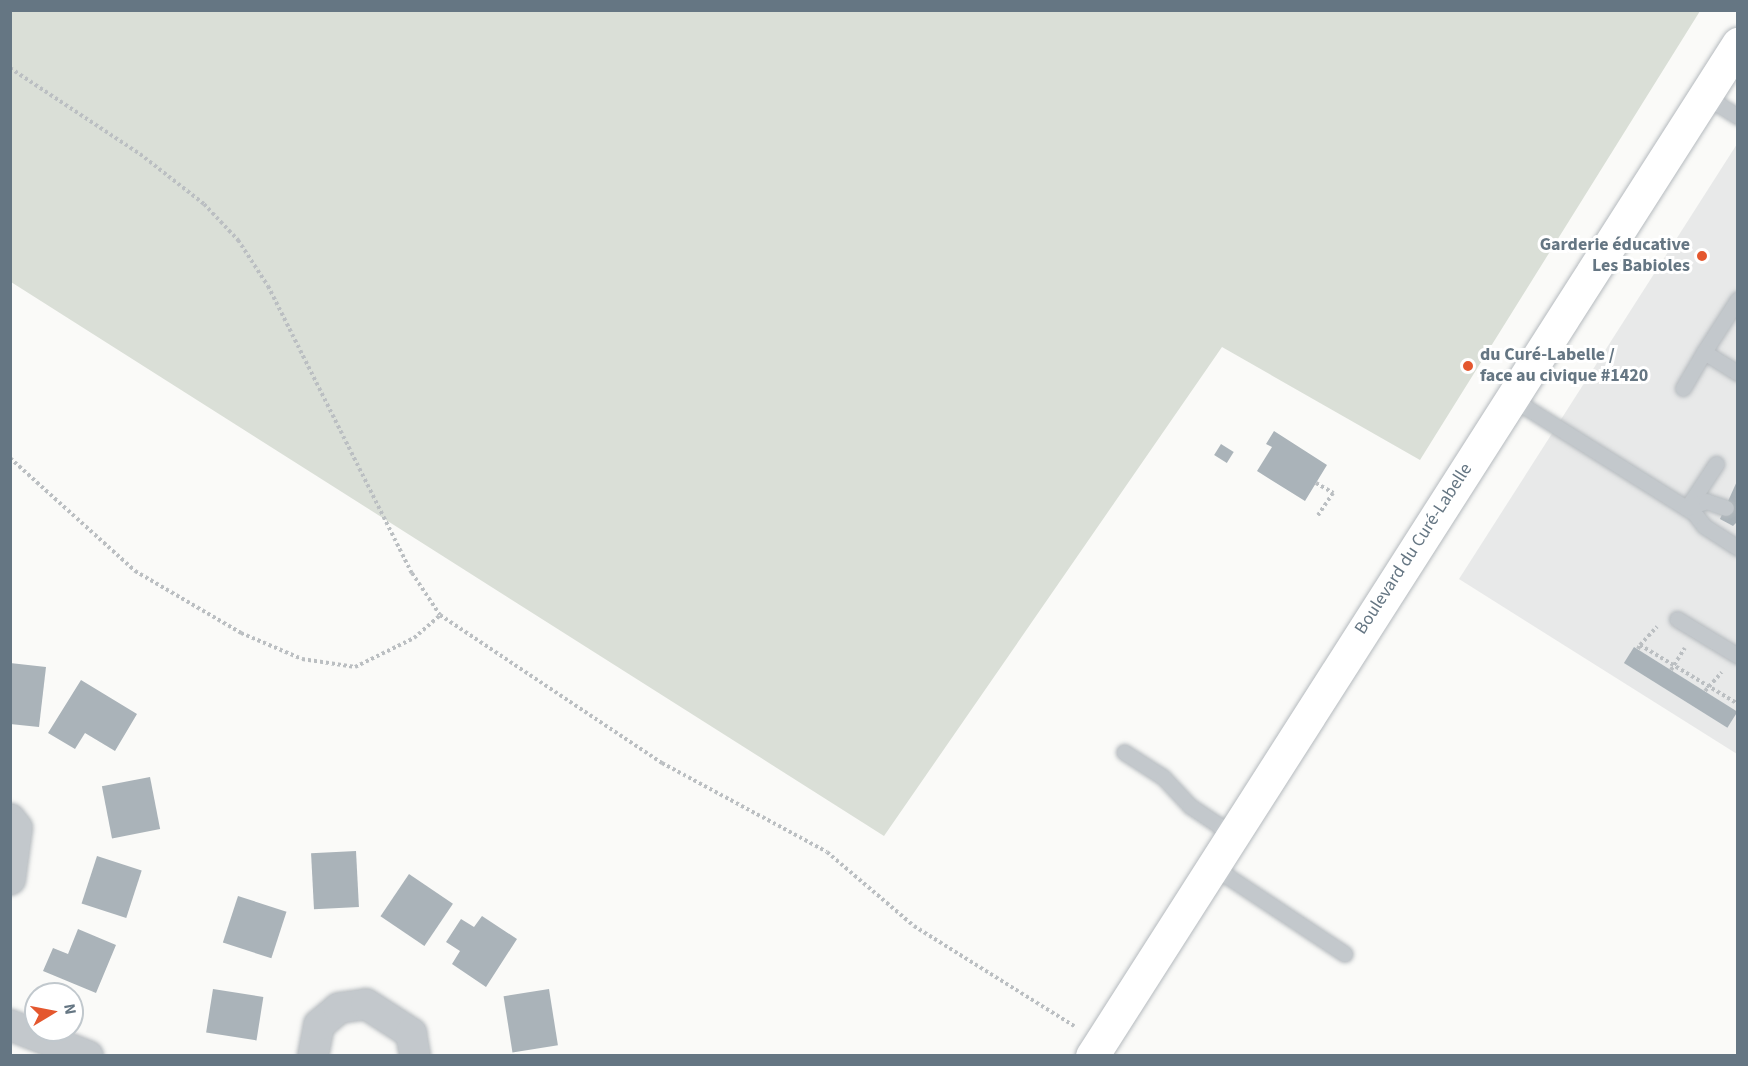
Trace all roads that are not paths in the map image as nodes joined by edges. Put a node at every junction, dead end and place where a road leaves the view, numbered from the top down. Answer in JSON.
{"nodes":[{"id":1,"x":1737,"y":44,"type":"edge"},
{"id":2,"x":1705,"y":96,"type":"junction"},
{"id":3,"x":1737,"y":117,"type":"edge"},
{"id":4,"x":1737,"y":299,"type":"edge"},
{"id":5,"x":1704,"y":352,"type":"junction"},
{"id":6,"x":1737,"y":373,"type":"edge"},
{"id":7,"x":1683,"y":388,"type":"dead end"},
{"id":8,"x":1512,"y":398,"type":"junction"},
{"id":9,"x":1716,"y":464,"type":"dead end"},
{"id":10,"x":1688,"y":508,"type":"junction"},
{"id":11,"x":1726,"y":508,"type":"dead end"},
{"id":12,"x":1737,"y":548,"type":"edge"},
{"id":13,"x":1677,"y":619,"type":"dead end"},
{"id":14,"x":1737,"y":656,"type":"edge"},
{"id":15,"x":1124,"y":752,"type":"dead end"},
{"id":16,"x":10,"y":819,"type":"edge"},
{"id":17,"x":1232,"y":834,"type":"junction"},
{"id":18,"x":1212,"y":866,"type":"junction"},
{"id":19,"x":10,"y":880,"type":"edge"},
{"id":20,"x":1345,"y":954,"type":"dead end"},
{"id":21,"x":10,"y":1025,"type":"edge"},
{"id":22,"x":1097,"y":1047,"type":"edge"},
{"id":23,"x":88,"y":1056,"type":"edge"},
{"id":24,"x":313,"y":1056,"type":"edge"},
{"id":25,"x":415,"y":1056,"type":"edge"}],
"edges":[{"from":1,"to":2,"type":"main road","name":"Boulevard du Curé-Labelle"},
{"from":2,"to":3,"type":"lane"},
{"from":2,"to":8,"type":"main road","name":"Boulevard du Curé-Labelle"},
{"from":4,"to":5,"type":"lane"},
{"from":5,"to":6,"type":"lane"},
{"from":5,"to":7,"type":"lane"},
{"from":8,"to":10,"type":"lane"},
{"from":8,"to":17,"type":"main road","name":"Boulevard du Curé-Labelle"},
{"from":9,"to":10,"type":"lane"},
{"from":10,"to":11,"type":"lane"},
{"from":10,"to":12,"type":"lane"},
{"from":13,"to":14,"type":"lane"},
{"from":15,"to":17,"type":"lane"},
{"from":16,"to":19,"type":"street"},
{"from":17,"to":18,"type":"main road","name":"Boulevard du Curé-Labelle"},
{"from":18,"to":20,"type":"lane"},
{"from":18,"to":22,"type":"main road","name":"Boulevard du Curé-Labelle"},
{"from":21,"to":23,"type":"street"},
{"from":24,"to":25,"type":"street"}]}
